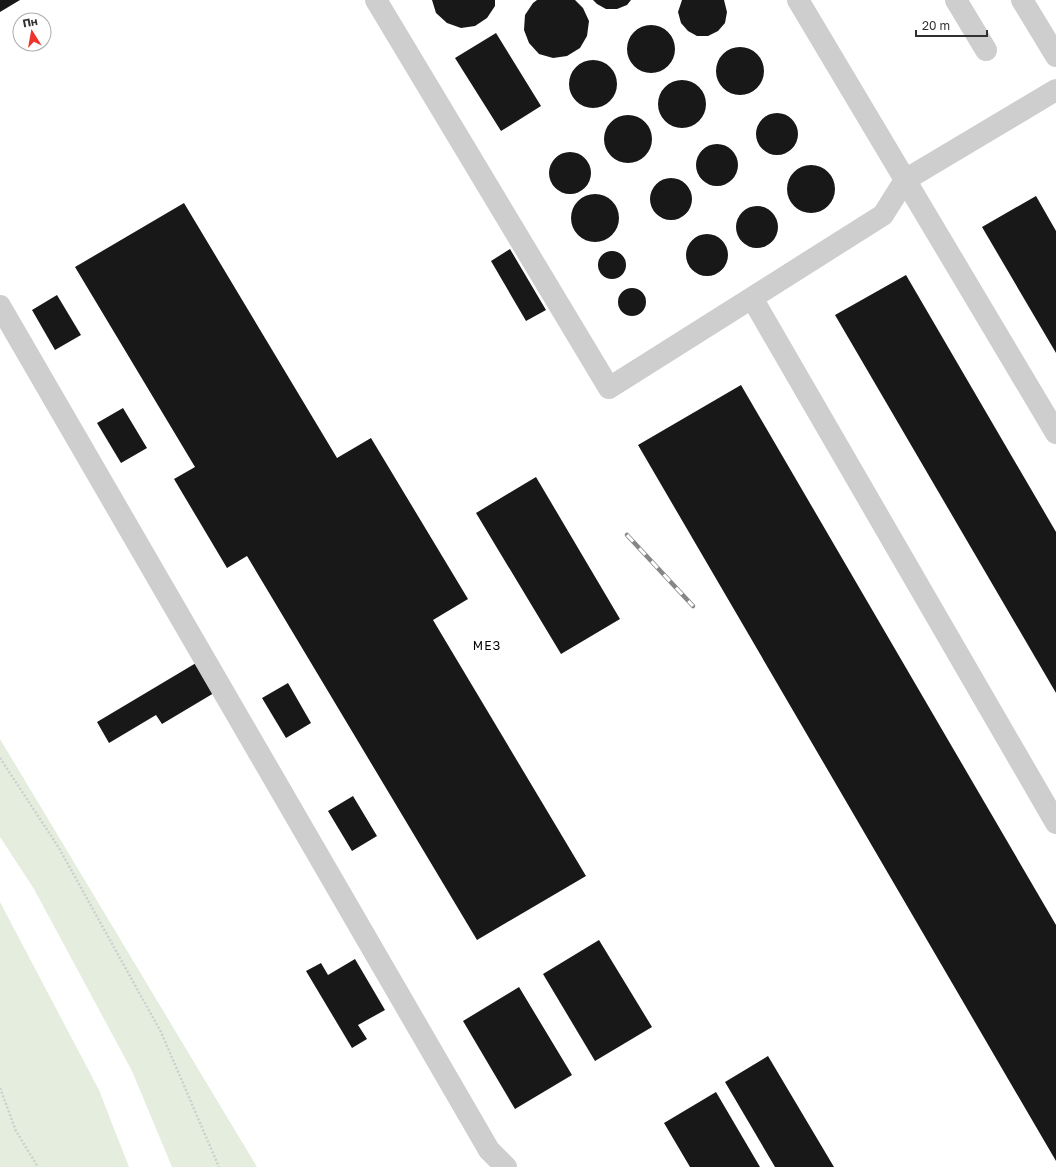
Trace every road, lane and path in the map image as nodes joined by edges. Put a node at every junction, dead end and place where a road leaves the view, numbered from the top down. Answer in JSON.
{"nodes":[{"id":1,"x":376,"y":0,"type":"edge"},
{"id":2,"x":798,"y":0,"type":"edge"},
{"id":3,"x":956,"y":0,"type":"edge"},
{"id":4,"x":1022,"y":0,"type":"edge"},
{"id":5,"x":986,"y":50,"type":"dead end"},
{"id":6,"x":1056,"y":56,"type":"edge"},
{"id":7,"x":1056,"y":90,"type":"edge"},
{"id":8,"x":905,"y":180,"type":"junction"},
{"id":9,"x":752,"y":298,"type":"junction"},
{"id":10,"x":0,"y":306,"type":"edge"},
{"id":11,"x":1056,"y":434,"type":"edge"},
{"id":12,"x":0,"y":758,"type":"edge"},
{"id":13,"x":1056,"y":823,"type":"edge"},
{"id":14,"x":0,"y":1088,"type":"edge"},
{"id":15,"x":38,"y":1167,"type":"edge"},
{"id":16,"x":219,"y":1167,"type":"edge"},
{"id":17,"x":506,"y":1167,"type":"edge"}],
"edges":[{"from":1,"to":9,"type":"street"},
{"from":2,"to":8,"type":"street"},
{"from":3,"to":5,"type":"street"},
{"from":4,"to":6,"type":"street"},
{"from":7,"to":8,"type":"street"},
{"from":8,"to":9,"type":"street"},
{"from":8,"to":11,"type":"street"},
{"from":9,"to":13,"type":"street"},
{"from":10,"to":17,"type":"street"},
{"from":12,"to":16,"type":"path"},
{"from":14,"to":15,"type":"path"}]}
